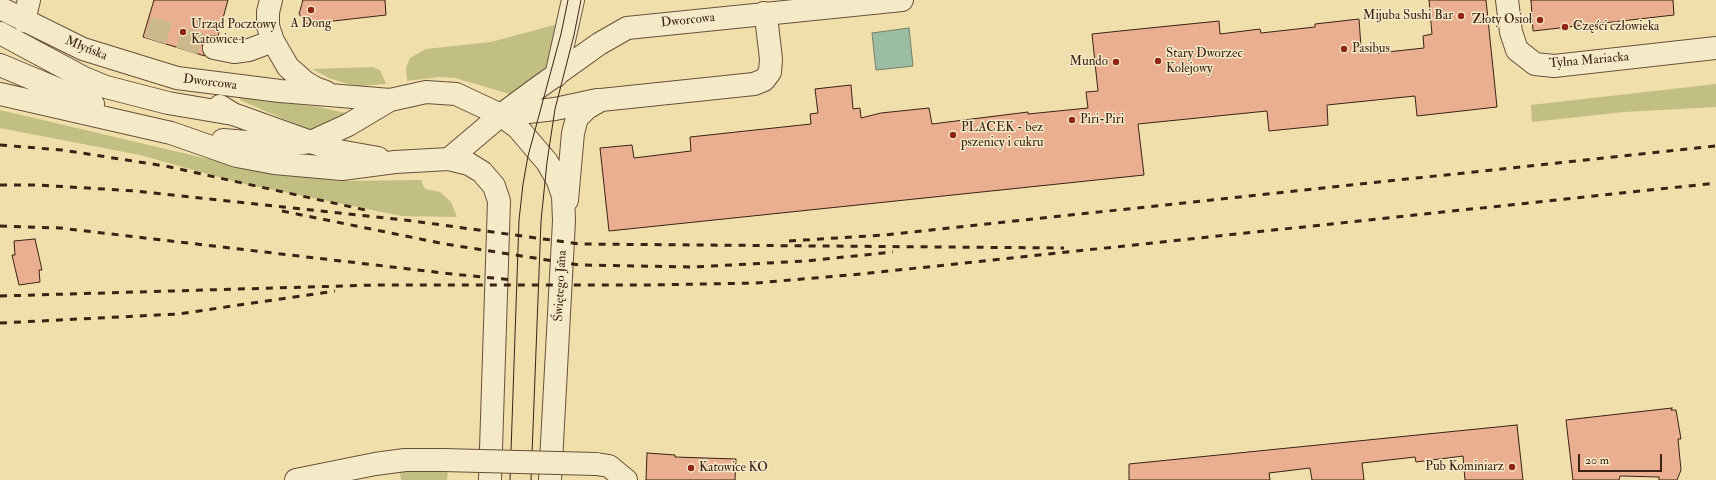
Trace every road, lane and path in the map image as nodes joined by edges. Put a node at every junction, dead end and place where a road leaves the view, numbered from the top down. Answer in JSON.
{"nodes":[{"id":1,"x":29,"y":0,"type":"edge"},
{"id":2,"x":271,"y":0,"type":"edge"},
{"id":3,"x":573,"y":0,"type":"edge"},
{"id":4,"x":902,"y":0,"type":"edge"},
{"id":5,"x":1507,"y":0,"type":"edge"},
{"id":6,"x":0,"y":8,"type":"edge"},
{"id":7,"x":764,"y":13,"type":"junction"},
{"id":8,"x":24,"y":21,"type":"junction"},
{"id":9,"x":0,"y":33,"type":"edge"},
{"id":10,"x":273,"y":41,"type":"junction"},
{"id":11,"x":214,"y":48,"type":"tunnel mouth"},
{"id":12,"x":1715,"y":48,"type":"edge"},
{"id":13,"x":0,"y":65,"type":"edge"},
{"id":14,"x":556,"y":76,"type":"junction"},
{"id":15,"x":177,"y":78,"type":"junction"},
{"id":16,"x":0,"y":94,"type":"edge"},
{"id":17,"x":340,"y":97,"type":"junction"},
{"id":18,"x":390,"y":100,"type":"junction"},
{"id":19,"x":601,"y":100,"type":"junction"},
{"id":20,"x":233,"y":114,"type":"junction"},
{"id":21,"x":501,"y":115,"type":"junction"},
{"id":22,"x":177,"y":135,"type":"junction"},
{"id":23,"x":311,"y":142,"type":"junction"},
{"id":24,"x":449,"y":159,"type":"junction"},
{"id":25,"x":394,"y":162,"type":"junction"},
{"id":26,"x":564,"y":221,"type":"junction"},
{"id":27,"x":296,"y":480,"type":"edge"},
{"id":28,"x":490,"y":480,"type":"edge"},
{"id":29,"x":550,"y":480,"type":"edge"},
{"id":30,"x":626,"y":480,"type":"edge"}],
"edges":[{"from":1,"to":8,"type":"street"},
{"from":2,"to":10,"type":"street"},
{"from":3,"to":14,"type":"street"},
{"from":4,"to":7,"type":"street","name":"Dworcowa"},
{"from":5,"to":12,"type":"street","name":"Tylna Mariacka"},
{"from":6,"to":8,"type":"street","name":"Młyńska"},
{"from":7,"to":14,"type":"street","name":"Dworcowa"},
{"from":7,"to":19,"type":"street"},
{"from":8,"to":15,"type":"street","name":"Młyńska"},
{"from":9,"to":20,"type":"street"},
{"from":10,"to":11,"type":"street"},
{"from":10,"to":17,"type":"street"},
{"from":13,"to":22,"type":"street"},
{"from":14,"to":21,"type":"street","name":"Dworcowa"},
{"from":15,"to":17,"type":"street","name":"Dworcowa"},
{"from":15,"to":20,"type":"street","name":"Dworcowa"},
{"from":16,"to":22,"type":"street","name":"Dworcowa"},
{"from":17,"to":18,"type":"street","name":"Dworcowa"},
{"from":18,"to":21,"type":"street","name":"Dworcowa"},
{"from":18,"to":23,"type":"street","name":"Dworcowa"},
{"from":19,"to":21,"type":"street"},
{"from":19,"to":26,"type":"street"},
{"from":20,"to":23,"type":"street","name":"Dworcowa"},
{"from":21,"to":24,"type":"street","name":"Dworcowa"},
{"from":21,"to":26,"type":"street","name":"Świętego Jana"},
{"from":22,"to":23,"type":"street","name":"Dworcowa"},
{"from":22,"to":25,"type":"street","name":"Dworcowa"},
{"from":23,"to":25,"type":"street","name":"Dworcowa"},
{"from":24,"to":25,"type":"street","name":"Dworcowa"},
{"from":24,"to":28,"type":"street"},
{"from":26,"to":29,"type":"street","name":"Świętego Jana"},
{"from":27,"to":30,"type":"street","bridge":true}]}
